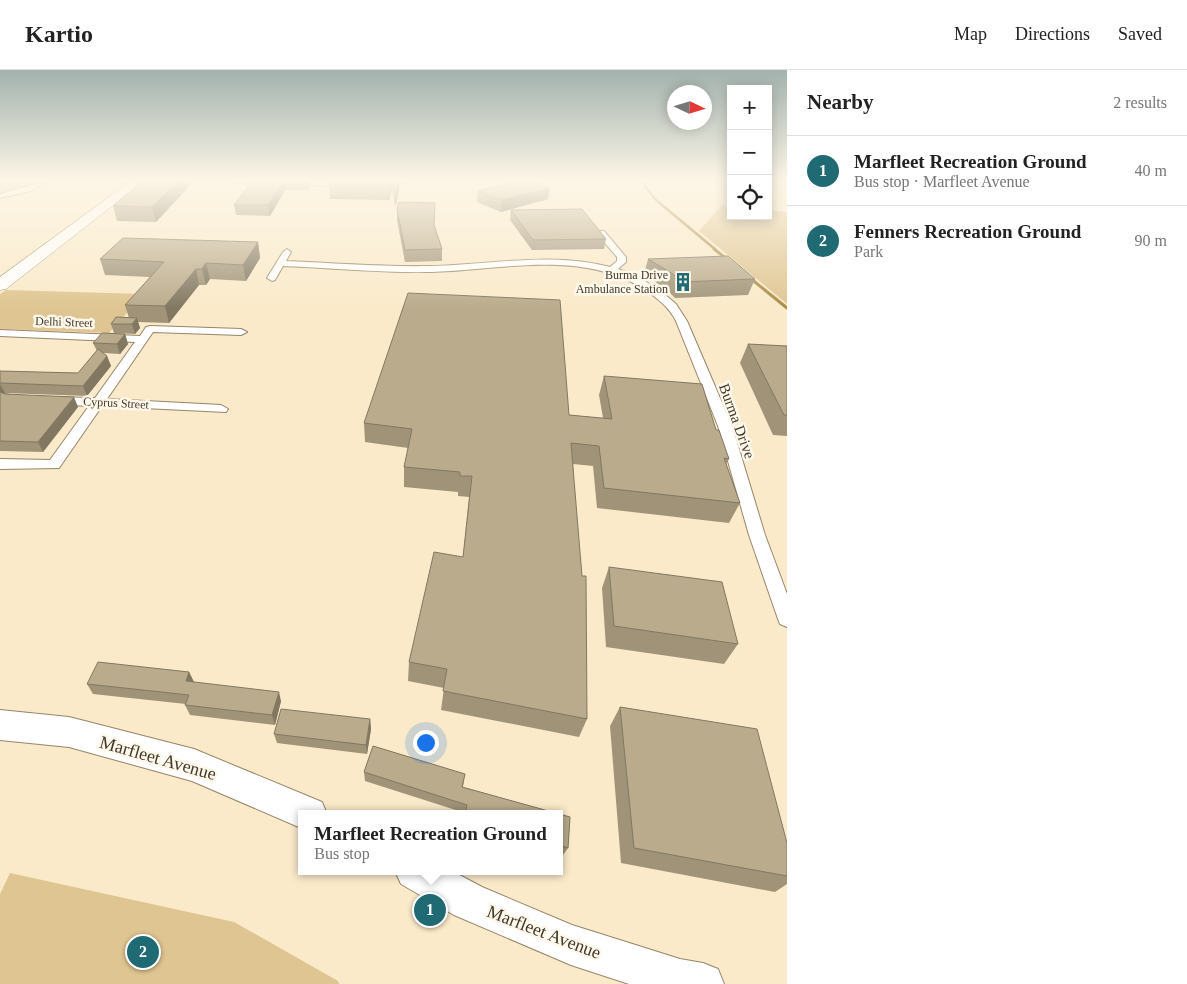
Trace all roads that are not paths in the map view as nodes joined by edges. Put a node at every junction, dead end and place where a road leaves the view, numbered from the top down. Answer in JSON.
{"nodes":[{"id":1,"x":70,"y":224,"type":"edge"},
{"id":2,"x":81,"y":224,"type":"edge"},
{"id":3,"x":601,"y":233,"type":"edge"},
{"id":4,"x":287,"y":252,"type":"dead end"},
{"id":5,"x":280,"y":263,"type":"junction"},
{"id":6,"x":612,"y":270,"type":"junction"},
{"id":7,"x":0,"y":275,"type":"edge"},
{"id":8,"x":272,"y":278,"type":"dead end"},
{"id":9,"x":0,"y":285,"type":"edge"},
{"id":10,"x":241,"y":332,"type":"dead end"},
{"id":11,"x":0,"y":334,"type":"edge"},
{"id":12,"x":143,"y":339,"type":"junction"},
{"id":13,"x":38,"y":399,"type":"edge"},
{"id":14,"x":100,"y":403,"type":"junction"},
{"id":15,"x":221,"y":408,"type":"dead end"},
{"id":16,"x":0,"y":464,"type":"edge"},
{"id":17,"x":787,"y":618,"type":"edge"},
{"id":18,"x":0,"y":725,"type":"edge"},
{"id":19,"x":301,"y":810,"type":"edge"},
{"id":20,"x":421,"y":875,"type":"edge"},
{"id":21,"x":688,"y":983,"type":"edge"}],
"edges":[{"from":1,"to":7,"type":"highway"},
{"from":2,"to":9,"type":"highway"},
{"from":3,"to":6,"type":"street"},
{"from":4,"to":5,"type":"street"},
{"from":5,"to":6,"type":"street","name":"Burma Drive"},
{"from":5,"to":8,"type":"street"},
{"from":6,"to":17,"type":"street","name":"Burma Drive"},
{"from":10,"to":12,"type":"street","name":"Delhi Street"},
{"from":11,"to":12,"type":"street","name":"Delhi Street"},
{"from":12,"to":14,"type":"street"},
{"from":13,"to":14,"type":"street","name":"Cyprus Street"},
{"from":14,"to":15,"type":"street","name":"Cyprus Street"},
{"from":14,"to":16,"type":"street"},
{"from":18,"to":19,"type":"street","name":"Marfleet Avenue"},
{"from":20,"to":21,"type":"street","name":"Marfleet Avenue"}]}
